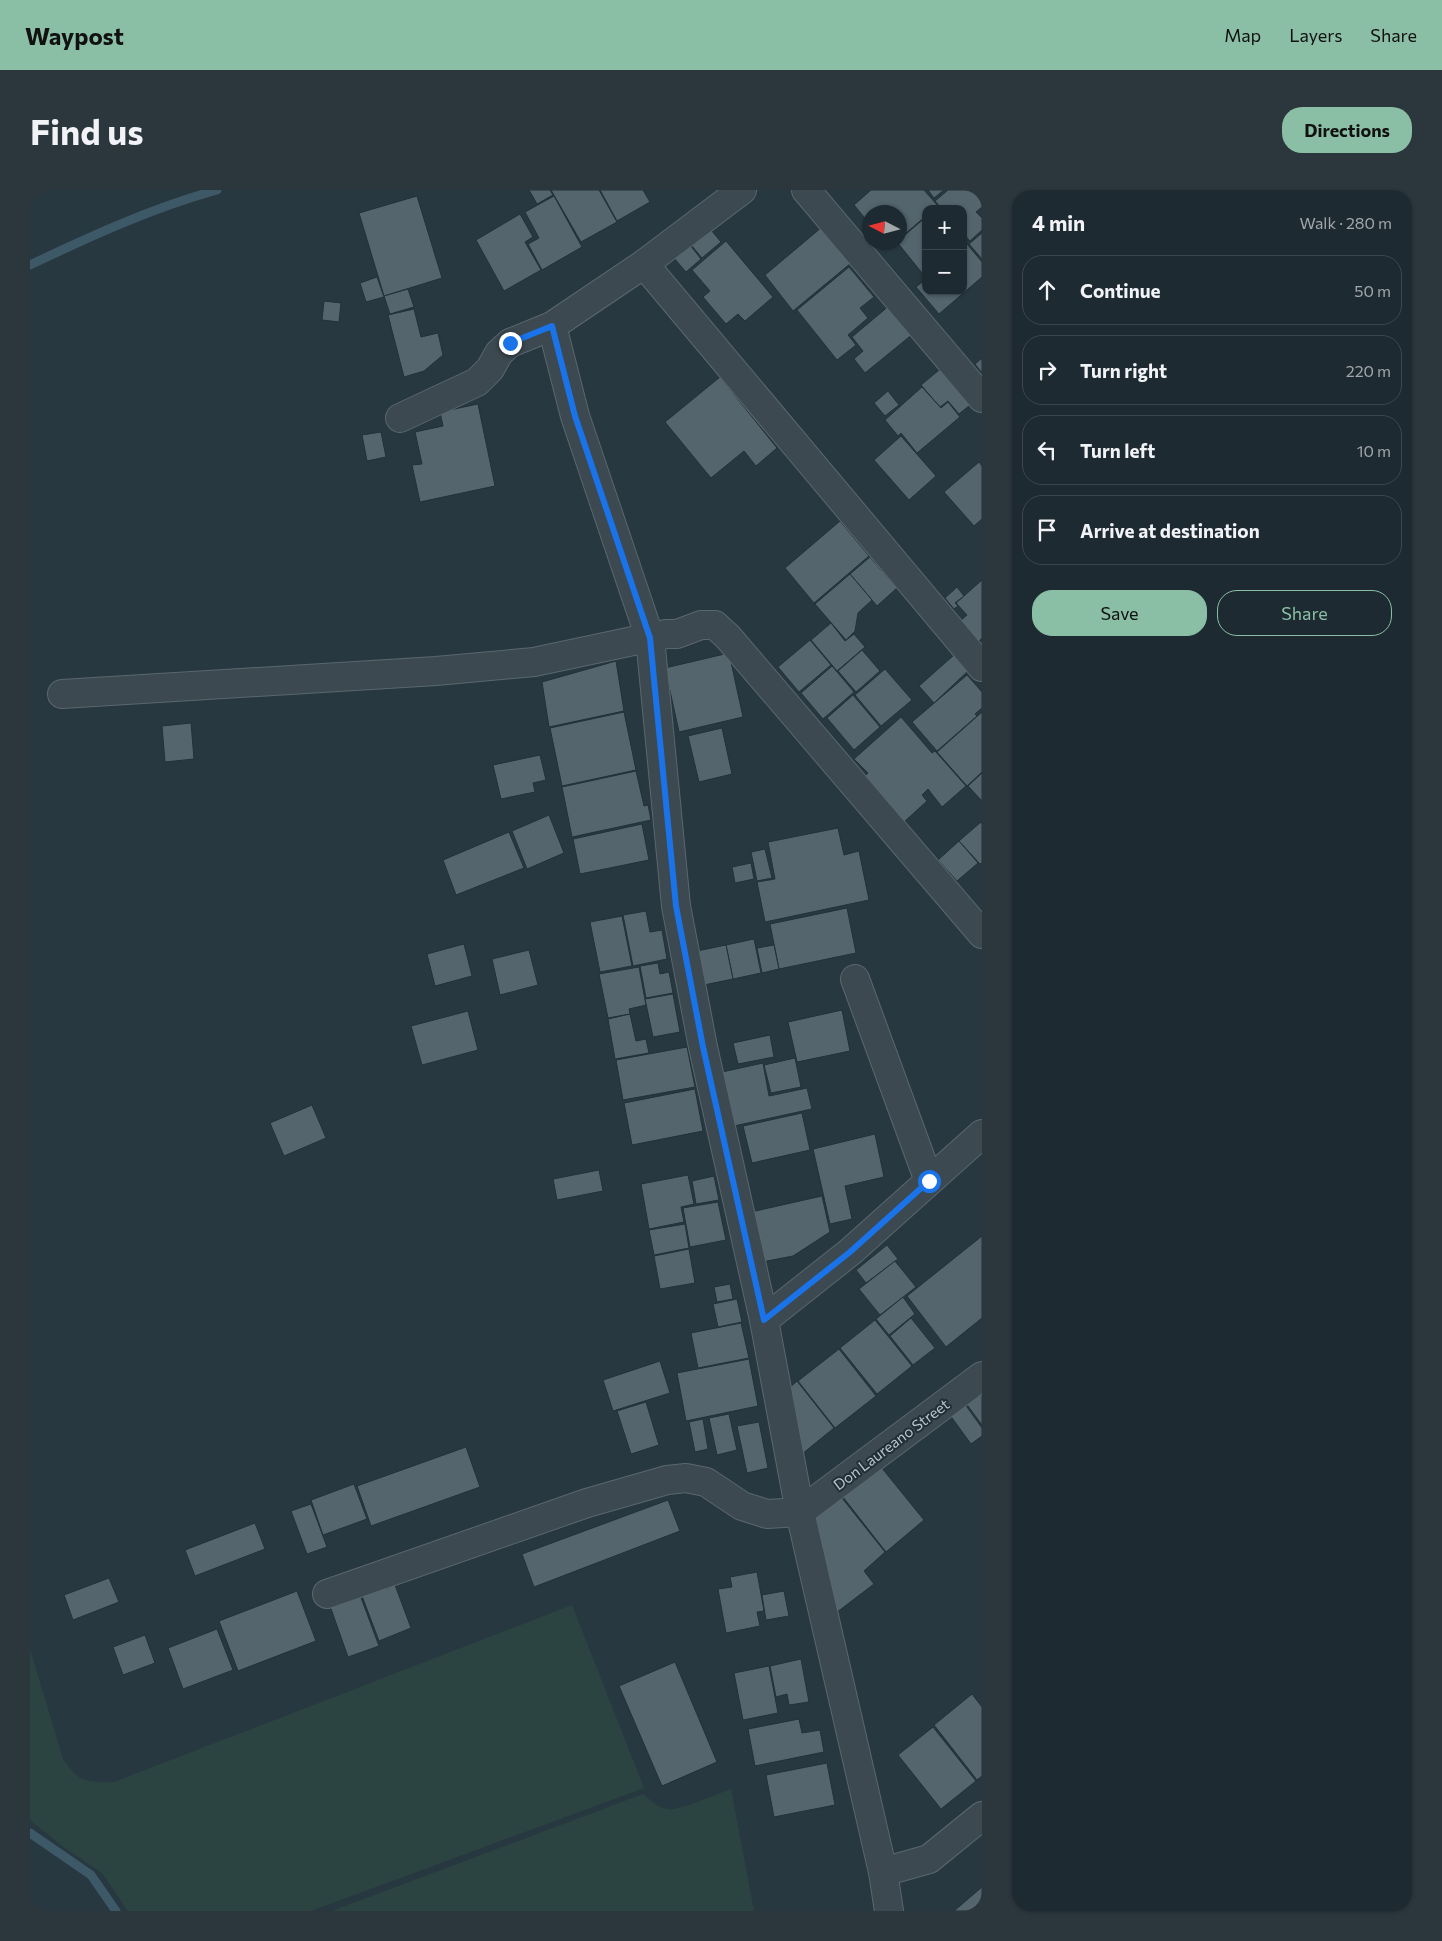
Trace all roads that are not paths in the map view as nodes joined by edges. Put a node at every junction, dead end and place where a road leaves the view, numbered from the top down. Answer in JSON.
{"nodes":[{"id":1,"x":742,"y":190,"type":"edge"},
{"id":2,"x":806,"y":190,"type":"edge"},
{"id":3,"x":644,"y":264,"type":"junction"},
{"id":4,"x":552,"y":326,"type":"junction"},
{"id":5,"x":982,"y":398,"type":"edge"},
{"id":6,"x":400,"y":418,"type":"dead end"},
{"id":7,"x":650,"y":638,"type":"junction"},
{"id":8,"x":982,"y":667,"type":"edge"},
{"id":9,"x":62,"y":694,"type":"dead end"},
{"id":10,"x":982,"y":934,"type":"edge"},
{"id":11,"x":855,"y":979,"type":"dead end"},
{"id":12,"x":982,"y":1134,"type":"edge"},
{"id":13,"x":929,"y":1181,"type":"junction"},
{"id":14,"x":764,"y":1320,"type":"junction"},
{"id":15,"x":982,"y":1376,"type":"edge"},
{"id":16,"x":800,"y":1512,"type":"junction"},
{"id":17,"x":327,"y":1594,"type":"dead end"},
{"id":18,"x":982,"y":1816,"type":"edge"},
{"id":19,"x":883,"y":1872,"type":"junction"},
{"id":20,"x":889,"y":1911,"type":"edge"}],
"edges":[{"from":1,"to":3,"type":"street"},
{"from":2,"to":5,"type":"street"},
{"from":3,"to":4,"type":"street"},
{"from":3,"to":8,"type":"street"},
{"from":4,"to":6,"type":"street"},
{"from":4,"to":7,"type":"street"},
{"from":7,"to":9,"type":"street"},
{"from":7,"to":10,"type":"street"},
{"from":7,"to":14,"type":"street"},
{"from":11,"to":13,"type":"street"},
{"from":12,"to":13,"type":"street"},
{"from":13,"to":14,"type":"street"},
{"from":14,"to":16,"type":"street"},
{"from":15,"to":16,"type":"street","name":"Don Laureano Street"},
{"from":16,"to":17,"type":"street"},
{"from":16,"to":19,"type":"street"},
{"from":18,"to":19,"type":"street"},
{"from":19,"to":20,"type":"street"}]}
